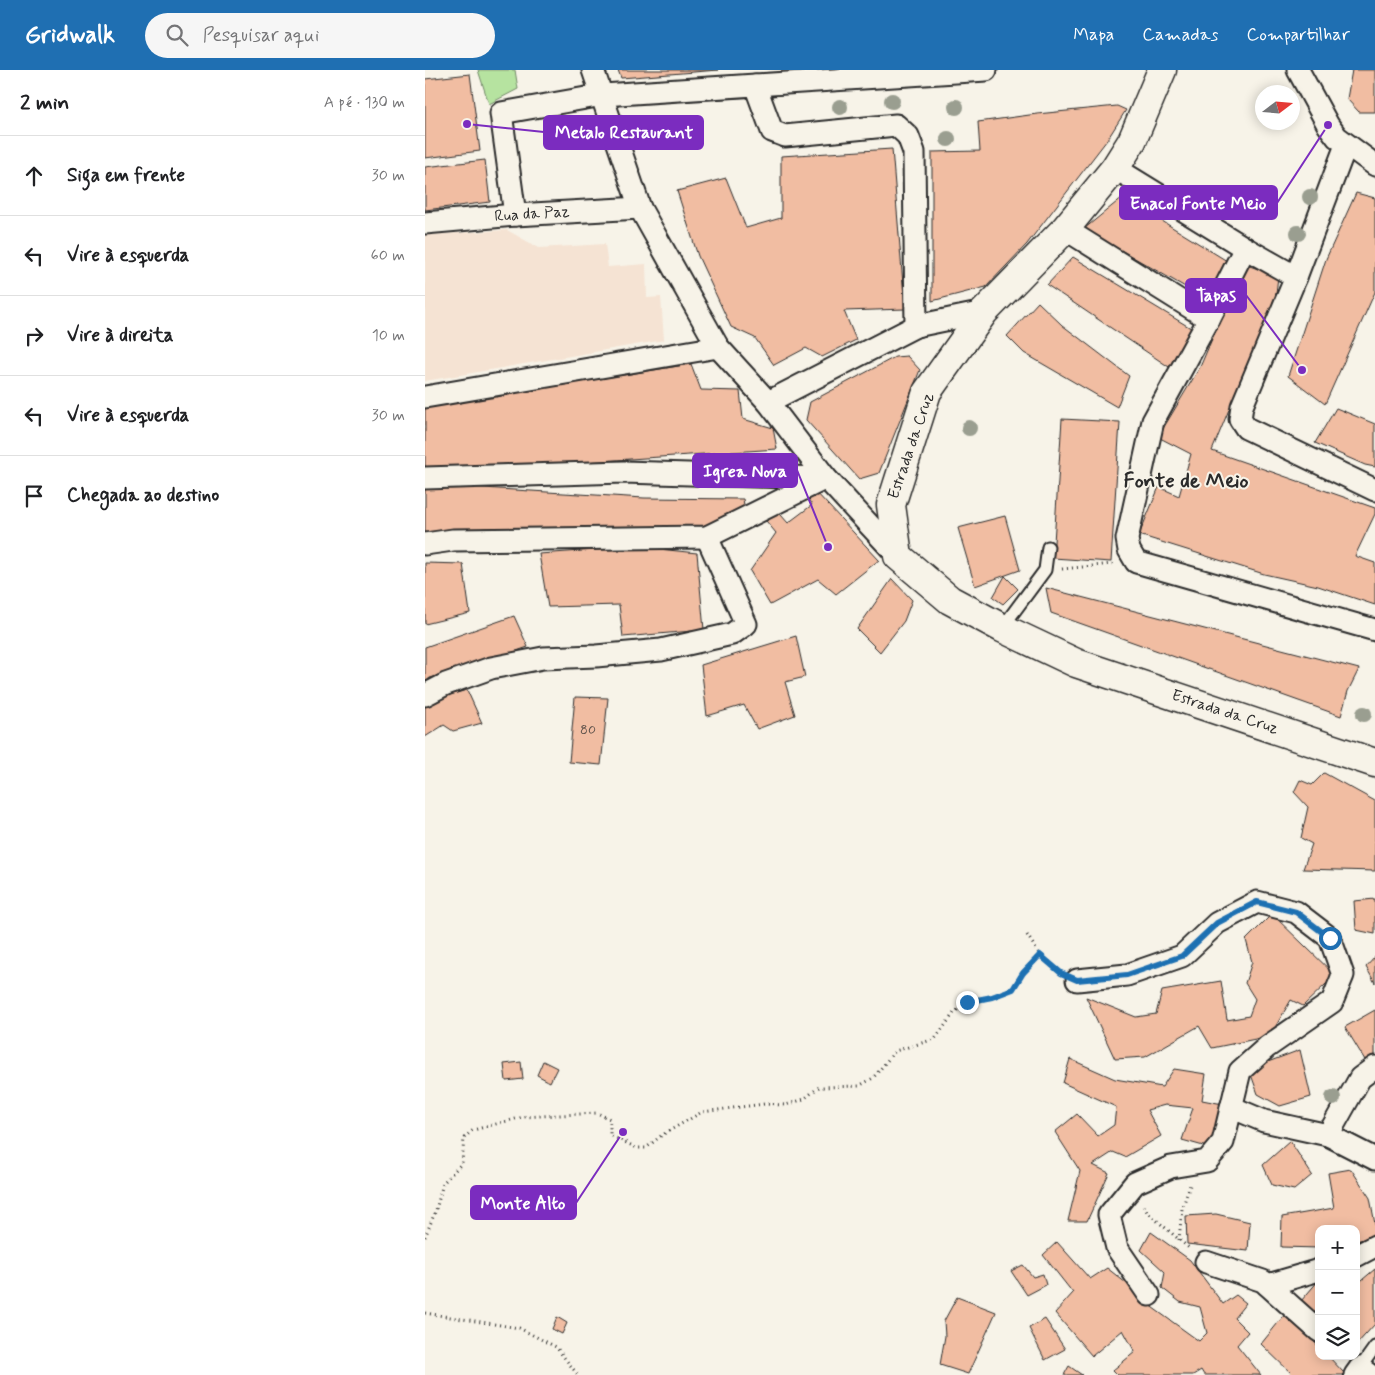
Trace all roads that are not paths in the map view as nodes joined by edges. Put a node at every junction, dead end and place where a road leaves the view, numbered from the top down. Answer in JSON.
{"nodes":[{"id":1,"x":593,"y":70,"type":"edge"},
{"id":2,"x":986,"y":70,"type":"edge"},
{"id":3,"x":1162,"y":70,"type":"edge"},
{"id":4,"x":1298,"y":70,"type":"edge"},
{"id":5,"x":755,"y":85,"type":"junction"},
{"id":6,"x":603,"y":95,"type":"junction"},
{"id":7,"x":1347,"y":145,"type":"junction"},
{"id":8,"x":1375,"y":165,"type":"edge"},
{"id":9,"x":1115,"y":168,"type":"junction"},
{"id":10,"x":640,"y":208,"type":"junction"},
{"id":11,"x":515,"y":215,"type":"junction"},
{"id":12,"x":425,"y":223,"type":"edge"},
{"id":13,"x":1065,"y":229,"type":"junction"},
{"id":14,"x":1245,"y":248,"type":"junction"},
{"id":15,"x":1296,"y":277,"type":"junction"},
{"id":16,"x":985,"y":312,"type":"junction"},
{"id":17,"x":1209,"y":320,"type":"junction"},
{"id":18,"x":916,"y":326,"type":"junction"},
{"id":19,"x":718,"y":347,"type":"junction"},
{"id":20,"x":425,"y":397,"type":"edge"},
{"id":21,"x":768,"y":402,"type":"junction"},
{"id":22,"x":425,"y":478,"type":"edge"},
{"id":23,"x":826,"y":478,"type":"junction"},
{"id":24,"x":1375,"y":490,"type":"edge"},
{"id":25,"x":707,"y":537,"type":"junction"},
{"id":26,"x":425,"y":544,"type":"edge"},
{"id":27,"x":1048,"y":547,"type":"dead end"},
{"id":28,"x":898,"y":556,"type":"junction"},
{"id":29,"x":1002,"y":628,"type":"junction"},
{"id":30,"x":1375,"y":630,"type":"edge"},
{"id":31,"x":425,"y":695,"type":"edge"},
{"id":32,"x":1375,"y":762,"type":"edge"},
{"id":33,"x":1077,"y":980,"type":"road end"},
{"id":34,"x":1375,"y":1068,"type":"edge"},
{"id":35,"x":1231,"y":1107,"type":"junction"},
{"id":36,"x":1328,"y":1135,"type":"junction"},
{"id":37,"x":1375,"y":1159,"type":"edge"},
{"id":38,"x":1375,"y":1246,"type":"edge"},
{"id":39,"x":1360,"y":1254,"type":"edge"},
{"id":40,"x":1206,"y":1262,"type":"road end"},
{"id":41,"x":1315,"y":1271,"type":"edge"},
{"id":42,"x":1268,"y":1285,"type":"junction"},
{"id":43,"x":1149,"y":1295,"type":"dead end"},
{"id":44,"x":1315,"y":1326,"type":"edge"},
{"id":45,"x":1375,"y":1347,"type":"edge"},
{"id":46,"x":1358,"y":1368,"type":"edge"}],
"edges":[{"from":1,"to":6,"type":"street"},
{"from":2,"to":5,"type":"street"},
{"from":3,"to":9,"type":"street","name":"Estrada da Cruz"},
{"from":4,"to":7,"type":"street"},
{"from":5,"to":6,"type":"street"},
{"from":5,"to":18,"type":"street"},
{"from":6,"to":10,"type":"street"},
{"from":6,"to":11,"type":"street"},
{"from":7,"to":8,"type":"street"},
{"from":7,"to":15,"type":"street"},
{"from":9,"to":13,"type":"street","name":"Estrada da Cruz"},
{"from":9,"to":14,"type":"street"},
{"from":10,"to":11,"type":"street","name":"Rua da Paz"},
{"from":10,"to":19,"type":"street"},
{"from":11,"to":12,"type":"street","name":"Rua da Paz"},
{"from":13,"to":16,"type":"street","name":"Estrada da Cruz"},
{"from":13,"to":17,"type":"street"},
{"from":14,"to":15,"type":"street"},
{"from":14,"to":17,"type":"street"},
{"from":15,"to":24,"type":"street"},
{"from":16,"to":18,"type":"street"},
{"from":16,"to":28,"type":"street","name":"Estrada da Cruz"},
{"from":17,"to":30,"type":"street"},
{"from":18,"to":21,"type":"street"},
{"from":19,"to":20,"type":"street"},
{"from":19,"to":21,"type":"street"},
{"from":21,"to":23,"type":"street"},
{"from":22,"to":23,"type":"street"},
{"from":23,"to":25,"type":"street"},
{"from":23,"to":28,"type":"street"},
{"from":25,"to":26,"type":"street"},
{"from":25,"to":31,"type":"street"},
{"from":27,"to":29,"type":"lane"},
{"from":28,"to":29,"type":"street","name":"Estrada da Cruz"},
{"from":29,"to":32,"type":"street","name":"Estrada da Cruz"},
{"from":33,"to":35,"type":"street"},
{"from":34,"to":36,"type":"street"},
{"from":35,"to":36,"type":"street"},
{"from":35,"to":43,"type":"street"},
{"from":36,"to":37,"type":"street"},
{"from":38,"to":39,"type":"street"},
{"from":40,"to":42,"type":"street"},
{"from":41,"to":42,"type":"street"},
{"from":42,"to":44,"type":"street"},
{"from":45,"to":46,"type":"lane"}]}
